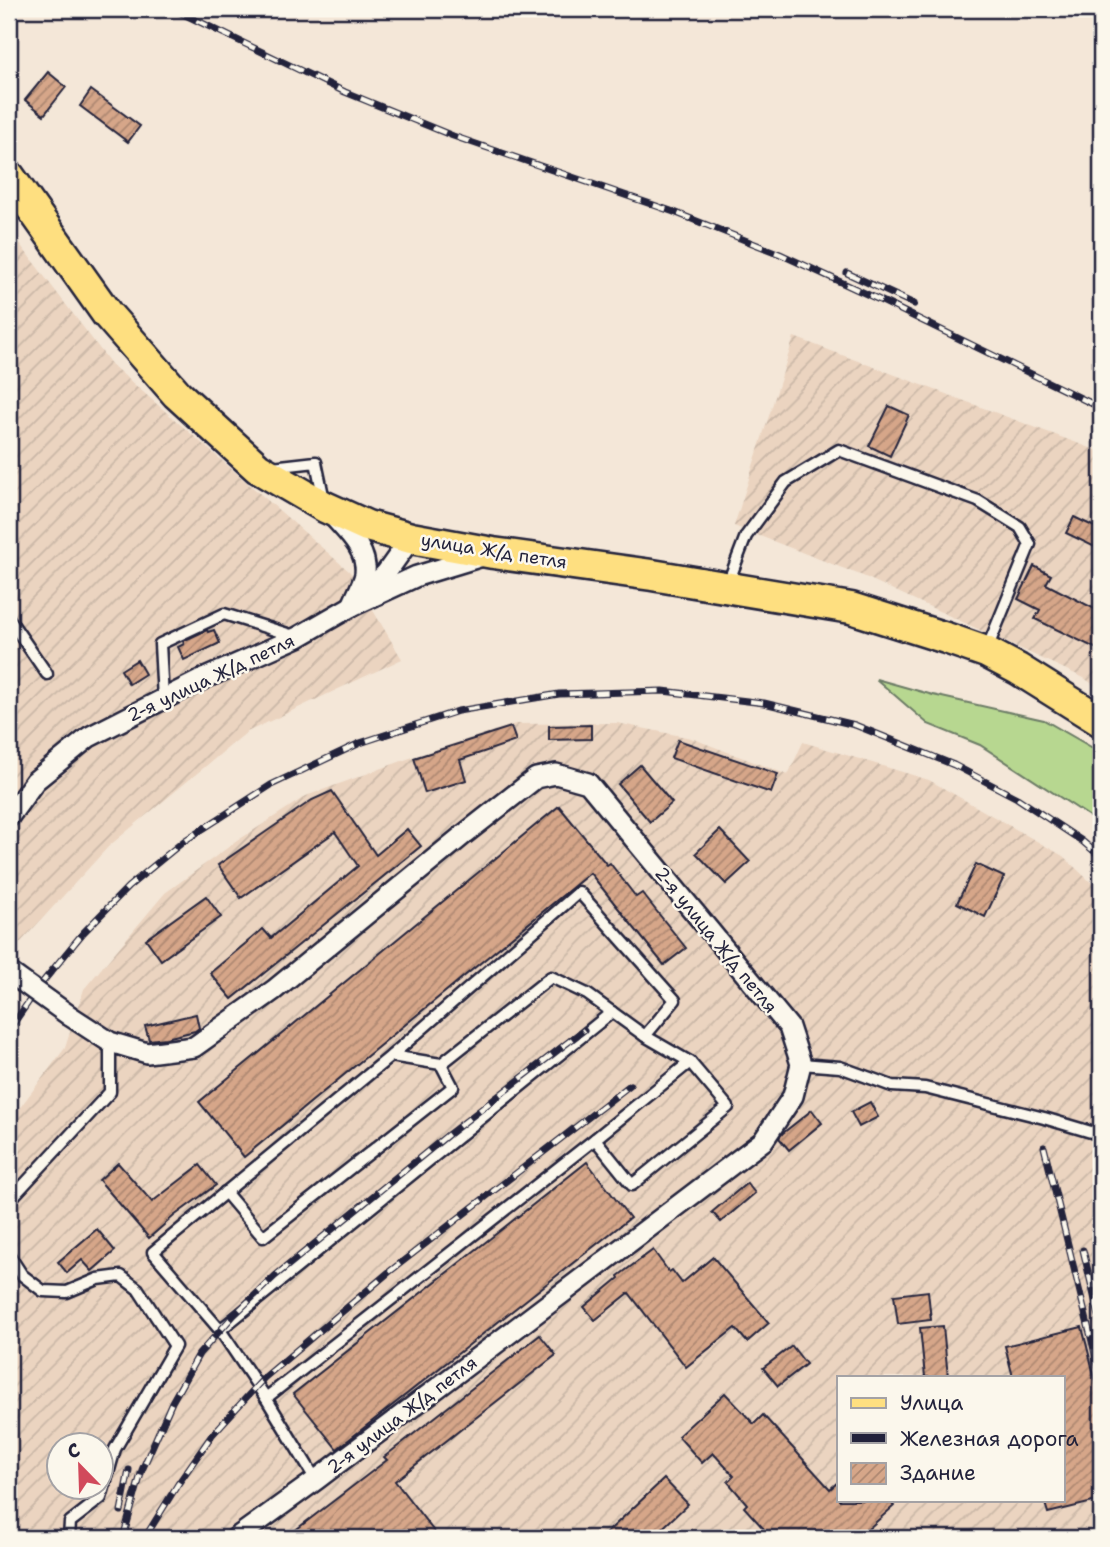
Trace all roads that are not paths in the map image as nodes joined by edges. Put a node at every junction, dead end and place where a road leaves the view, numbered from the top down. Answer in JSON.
{"nodes":[{"id":1,"x":9,"y":176,"type":"edge"},
{"id":2,"x":325,"y":508,"type":"junction"},
{"id":3,"x":411,"y":538,"type":"junction"},
{"id":4,"x":493,"y":553,"type":"junction"},
{"id":5,"x":726,"y":587,"type":"junction"},
{"id":6,"x":352,"y":606,"type":"junction"},
{"id":7,"x":9,"y":619,"type":"edge"},
{"id":8,"x":298,"y":638,"type":"junction"},
{"id":9,"x":986,"y":652,"type":"junction"},
{"id":10,"x":47,"y":674,"type":"dead end"},
{"id":11,"x":163,"y":700,"type":"junction"},
{"id":12,"x":1101,"y":721,"type":"edge"},
{"id":13,"x":9,"y":817,"type":"edge"},
{"id":14,"x":9,"y":972,"type":"edge"},
{"id":15,"x":612,"y":1012,"type":"junction"},
{"id":16,"x":645,"y":1036,"type":"junction"},
{"id":17,"x":110,"y":1042,"type":"junction"},
{"id":18,"x":391,"y":1056,"type":"junction"},
{"id":19,"x":690,"y":1062,"type":"junction"},
{"id":20,"x":441,"y":1064,"type":"junction"},
{"id":21,"x":801,"y":1064,"type":"junction"},
{"id":22,"x":1101,"y":1135,"type":"edge"},
{"id":23,"x":595,"y":1139,"type":"junction"},
{"id":24,"x":225,"y":1192,"type":"junction"},
{"id":25,"x":9,"y":1201,"type":"edge"},
{"id":26,"x":9,"y":1255,"type":"edge"},
{"id":27,"x":220,"y":1330,"type":"junction"},
{"id":28,"x":266,"y":1398,"type":"junction"},
{"id":29,"x":316,"y":1480,"type":"junction"},
{"id":30,"x":69,"y":1538,"type":"edge"},
{"id":31,"x":236,"y":1538,"type":"edge"}],
"edges":[{"from":1,"to":2,"type":"main road","name":"улица Ж/д петля"},
{"from":2,"to":3,"type":"main road","name":"улица Ж/д петля"},
{"from":2,"to":6,"type":"street"},
{"from":3,"to":4,"type":"main road","name":"улица Ж/д петля"},
{"from":3,"to":6,"type":"street","name":"2-я улица Ж/д петля"},
{"from":4,"to":5,"type":"main road","name":"улица Ж/д петля"},
{"from":4,"to":6,"type":"street"},
{"from":5,"to":9,"type":"main road","name":"улица Ж/д петля"},
{"from":5,"to":9,"type":"lane"},
{"from":6,"to":8,"type":"street","name":"2-я улица Ж/д петля"},
{"from":7,"to":10,"type":"lane"},
{"from":8,"to":11,"type":"street","name":"2-я улица Ж/д петля"},
{"from":8,"to":11,"type":"lane"},
{"from":9,"to":12,"type":"main road","name":"улица Ж/д петля"},
{"from":11,"to":13,"type":"street","name":"2-я улица Ж/д петля"},
{"from":14,"to":17,"type":"street","name":"2-я улица Ж/д петля","bridge":true},
{"from":15,"to":16,"type":"lane"},
{"from":15,"to":20,"type":"lane"},
{"from":15,"to":27,"type":"lane"},
{"from":16,"to":18,"type":"lane"},
{"from":16,"to":19,"type":"lane"},
{"from":17,"to":21,"type":"street","name":"2-я улица Ж/д петля"},
{"from":17,"to":25,"type":"lane"},
{"from":18,"to":20,"type":"lane"},
{"from":18,"to":24,"type":"lane"},
{"from":19,"to":23,"type":"lane"},
{"from":19,"to":23,"type":"lane"},
{"from":20,"to":24,"type":"lane"},
{"from":21,"to":22,"type":"lane"},
{"from":21,"to":29,"type":"street","name":"2-я улица Ж/д петля"},
{"from":23,"to":28,"type":"lane"},
{"from":24,"to":27,"type":"lane"},
{"from":26,"to":30,"type":"lane"},
{"from":27,"to":28,"type":"lane"},
{"from":28,"to":29,"type":"lane"},
{"from":29,"to":31,"type":"street","name":"2-я улица Ж/д петля"}]}
